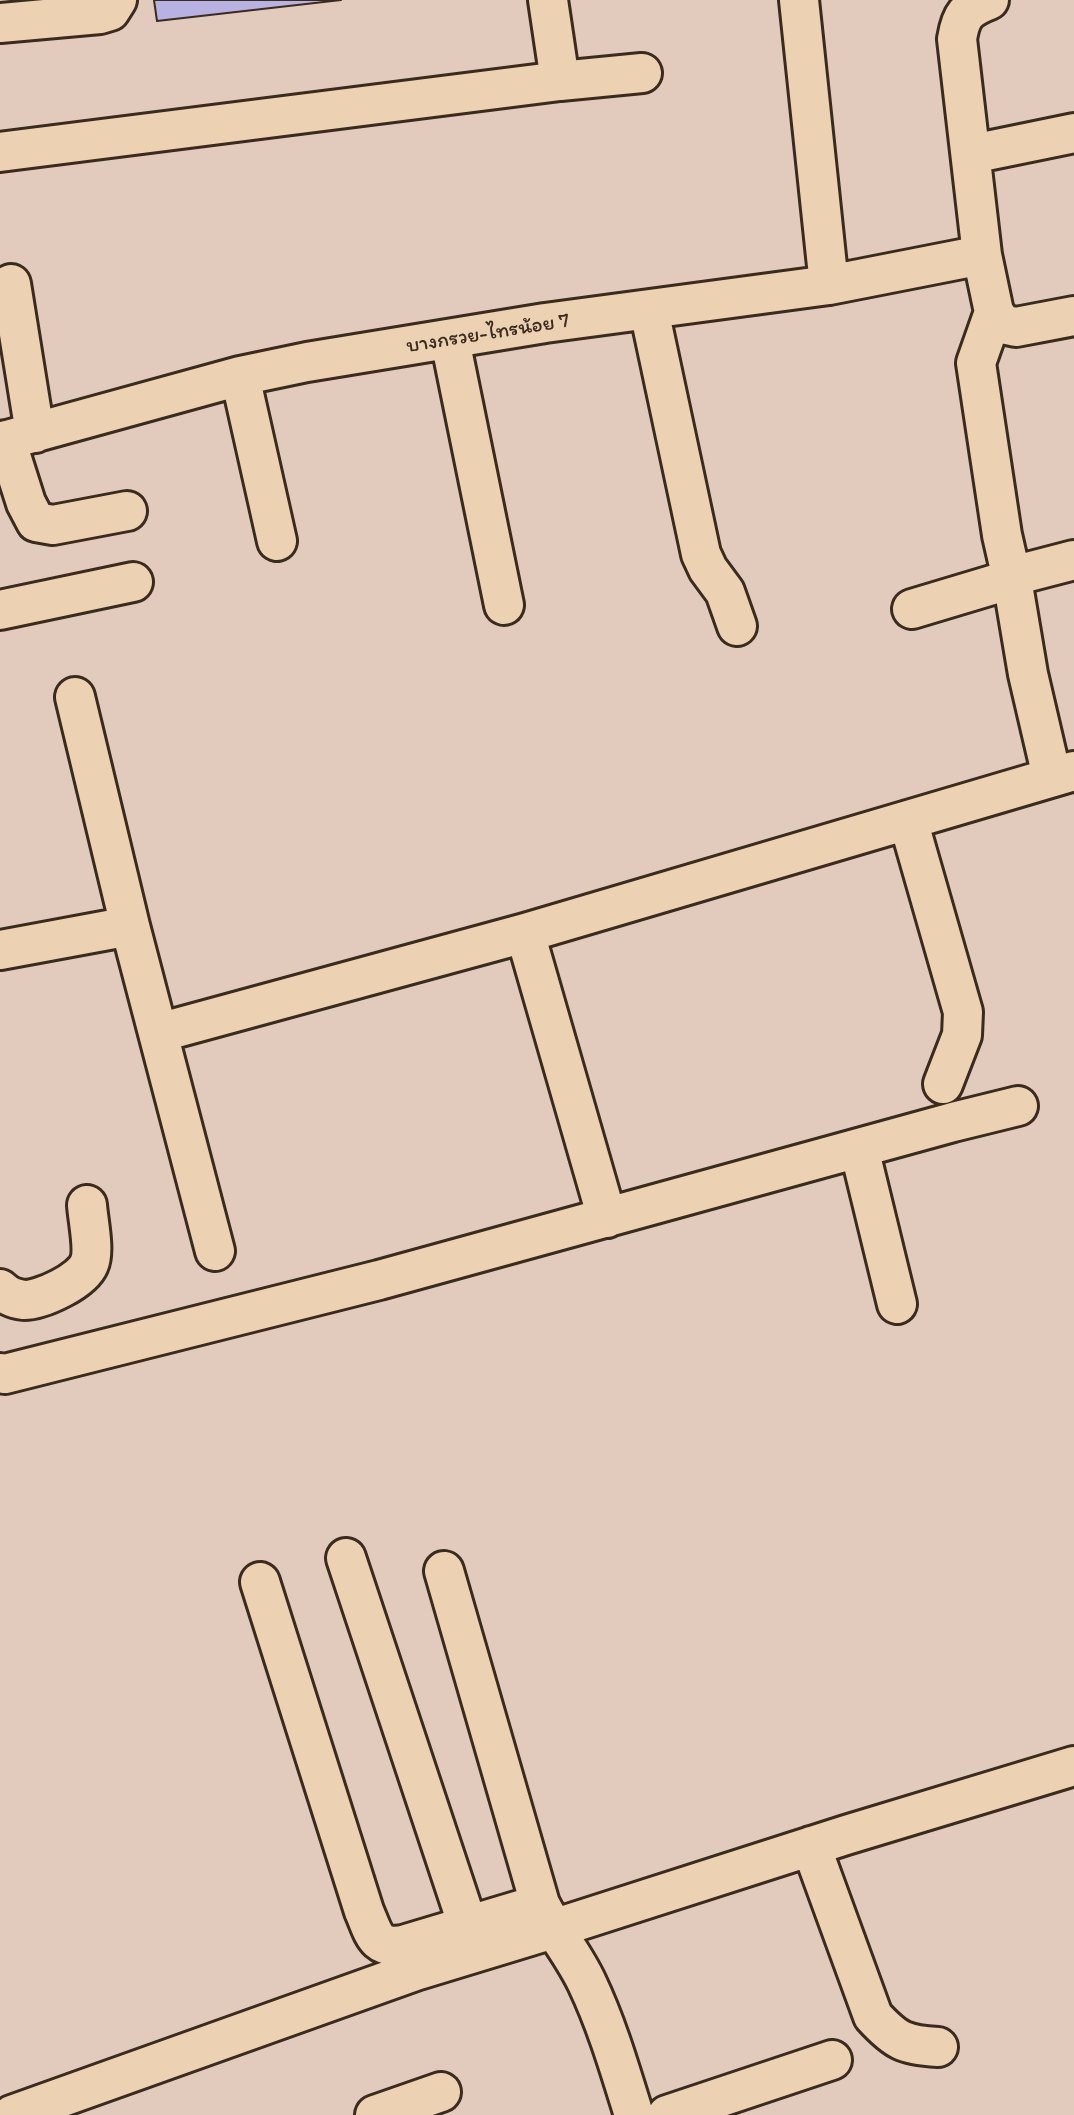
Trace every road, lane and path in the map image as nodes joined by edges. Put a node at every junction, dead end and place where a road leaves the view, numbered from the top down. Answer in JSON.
{"nodes":[{"id":1,"x":117,"y":0,"type":"edge"},
{"id":2,"x":548,"y":0,"type":"edge"},
{"id":3,"x":799,"y":0,"type":"edge"},
{"id":4,"x":989,"y":0,"type":"edge"},
{"id":5,"x":0,"y":23,"type":"edge"},
{"id":6,"x":642,"y":73,"type":"dead end"},
{"id":7,"x":560,"y":81,"type":"junction"},
{"id":8,"x":1074,"y":133,"type":"edge"},
{"id":9,"x":0,"y":152,"type":"edge"},
{"id":10,"x":972,"y":154,"type":"junction"},
{"id":11,"x":982,"y":255,"type":"junction"},
{"id":12,"x":11,"y":284,"type":"dead end"},
{"id":13,"x":829,"y":285,"type":"junction"},
{"id":14,"x":649,"y":310,"type":"junction"},
{"id":15,"x":994,"y":312,"type":"junction"},
{"id":16,"x":1074,"y":316,"type":"edge"},
{"id":17,"x":450,"y":340,"type":"junction"},
{"id":18,"x":240,"y":376,"type":"junction"},
{"id":19,"x":14,"y":438,"type":"edge"},
{"id":20,"x":127,"y":511,"type":"dead end"},
{"id":21,"x":277,"y":541,"type":"dead end"},
{"id":22,"x":1074,"y":561,"type":"edge"},
{"id":23,"x":1012,"y":579,"type":"junction"},
{"id":24,"x":133,"y":582,"type":"dead end"},
{"id":25,"x":504,"y":605,"type":"dead end"},
{"id":26,"x":912,"y":609,"type":"dead end"},
{"id":27,"x":0,"y":610,"type":"edge"},
{"id":28,"x":737,"y":626,"type":"dead end"},
{"id":29,"x":75,"y":697,"type":"dead end"},
{"id":30,"x":1063,"y":774,"type":"edge"},
{"id":31,"x":908,"y":820,"type":"junction"},
{"id":32,"x":130,"y":926,"type":"junction"},
{"id":33,"x":525,"y":933,"type":"junction"},
{"id":34,"x":0,"y":950,"type":"edge"},
{"id":35,"x":158,"y":1033,"type":"junction"},
{"id":36,"x":943,"y":1084,"type":"dead end"},
{"id":37,"x":1018,"y":1106,"type":"dead end"},
{"id":38,"x":859,"y":1148,"type":"junction"},
{"id":39,"x":87,"y":1205,"type":"dead end"},
{"id":40,"x":607,"y":1218,"type":"junction"},
{"id":41,"x":215,"y":1251,"type":"dead end"},
{"id":42,"x":0,"y":1289,"type":"edge"},
{"id":43,"x":897,"y":1304,"type":"dead end"},
{"id":44,"x":0,"y":1373,"type":"edge"},
{"id":45,"x":346,"y":1558,"type":"dead end"},
{"id":46,"x":444,"y":1571,"type":"dead end"},
{"id":47,"x":260,"y":1582,"type":"dead end"},
{"id":48,"x":1074,"y":1766,"type":"edge"},
{"id":49,"x":811,"y":1846,"type":"junction"},
{"id":50,"x":468,"y":1926,"type":"junction"},
{"id":51,"x":556,"y":1931,"type":"junction"},
{"id":52,"x":938,"y":2047,"type":"dead end"},
{"id":53,"x":832,"y":2060,"type":"dead end"},
{"id":54,"x":441,"y":2092,"type":"dead end"},
{"id":55,"x":12,"y":2115,"type":"edge"},
{"id":56,"x":375,"y":2115,"type":"edge"},
{"id":57,"x":634,"y":2115,"type":"edge"},
{"id":58,"x":667,"y":2115,"type":"edge"}],
"edges":[{"from":1,"to":5,"type":"street"},
{"from":2,"to":7,"type":"street"},
{"from":3,"to":13,"type":"street"},
{"from":4,"to":10,"type":"street"},
{"from":6,"to":7,"type":"street"},
{"from":7,"to":9,"type":"street"},
{"from":8,"to":10,"type":"street"},
{"from":10,"to":11,"type":"street"},
{"from":11,"to":13,"type":"street","name":"บางกรวย-ไทรน้อย 7"},
{"from":11,"to":15,"type":"street"},
{"from":12,"to":19,"type":"street"},
{"from":13,"to":14,"type":"street","name":"บางกรวย-ไทรน้อย 7"},
{"from":14,"to":17,"type":"street","name":"บางกรวย-ไทรน้อย 7"},
{"from":14,"to":28,"type":"street"},
{"from":15,"to":16,"type":"street"},
{"from":15,"to":23,"type":"street"},
{"from":17,"to":18,"type":"street","name":"บางกรวย-ไทรน้อย 7"},
{"from":17,"to":25,"type":"street"},
{"from":18,"to":19,"type":"street","name":"บางกรวย-ไทรน้อย 7"},
{"from":18,"to":21,"type":"street"},
{"from":19,"to":20,"type":"street"},
{"from":22,"to":23,"type":"street"},
{"from":23,"to":26,"type":"street"},
{"from":23,"to":30,"type":"street"},
{"from":24,"to":27,"type":"street"},
{"from":29,"to":32,"type":"street"},
{"from":30,"to":31,"type":"street"},
{"from":31,"to":33,"type":"street"},
{"from":31,"to":36,"type":"street"},
{"from":32,"to":34,"type":"street"},
{"from":32,"to":35,"type":"street"},
{"from":33,"to":35,"type":"street"},
{"from":33,"to":40,"type":"street"},
{"from":35,"to":41,"type":"street"},
{"from":37,"to":38,"type":"street"},
{"from":38,"to":40,"type":"street"},
{"from":38,"to":43,"type":"street"},
{"from":39,"to":42,"type":"street"},
{"from":40,"to":44,"type":"street"},
{"from":45,"to":50,"type":"street"},
{"from":46,"to":51,"type":"street"},
{"from":47,"to":50,"type":"street"},
{"from":48,"to":49,"type":"street"},
{"from":49,"to":51,"type":"street"},
{"from":49,"to":52,"type":"street"},
{"from":50,"to":51,"type":"street"},
{"from":51,"to":55,"type":"street"},
{"from":51,"to":57,"type":"street"},
{"from":53,"to":58,"type":"street"},
{"from":54,"to":56,"type":"street"}]}
